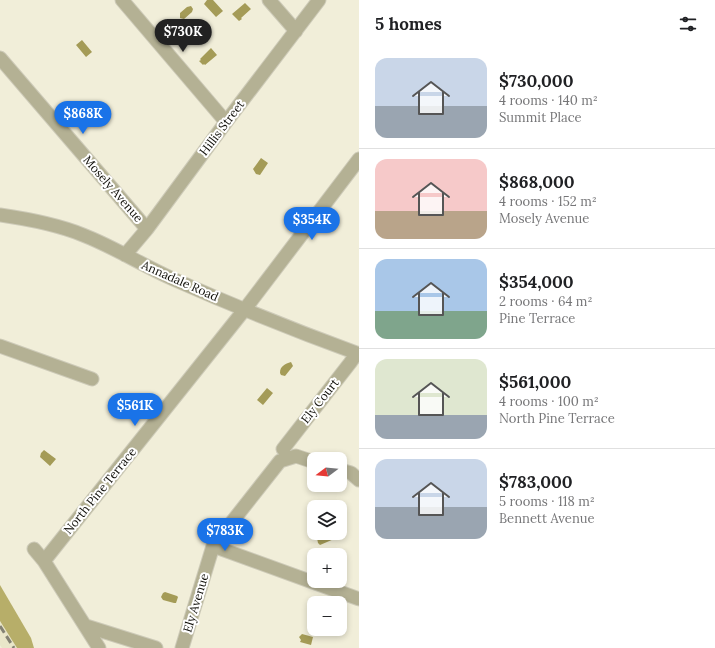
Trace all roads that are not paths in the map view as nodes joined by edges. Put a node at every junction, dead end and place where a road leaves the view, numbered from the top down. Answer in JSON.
{"nodes":[{"id":1,"x":122,"y":0,"type":"edge"},
{"id":2,"x":269,"y":0,"type":"edge"},
{"id":3,"x":320,"y":0,"type":"edge"},
{"id":4,"x":296,"y":31,"type":"junction"},
{"id":5,"x":0,"y":58,"type":"edge"},
{"id":6,"x":226,"y":122,"type":"junction"},
{"id":7,"x":359,"y":159,"type":"edge"},
{"id":8,"x":0,"y":215,"type":"edge"},
{"id":9,"x":147,"y":229,"type":"junction"},
{"id":10,"x":125,"y":255,"type":"junction"},
{"id":11,"x":245,"y":309,"type":"junction"},
{"id":12,"x":0,"y":346,"type":"edge"},
{"id":13,"x":358,"y":354,"type":"edge"},
{"id":14,"x":92,"y":379,"type":"dead end"},
{"id":15,"x":281,"y":455,"type":"junction"},
{"id":16,"x":307,"y":460,"type":"edge"},
{"id":17,"x":347,"y":472,"type":"edge"},
{"id":18,"x":359,"y":480,"type":"edge"},
{"id":19,"x":214,"y":546,"type":"junction"},
{"id":20,"x":34,"y":549,"type":"dead end"},
{"id":21,"x":44,"y":561,"type":"junction"},
{"id":22,"x":359,"y":599,"type":"edge"},
{"id":23,"x":86,"y":626,"type":"junction"},
{"id":24,"x":99,"y":648,"type":"edge"},
{"id":25,"x":156,"y":648,"type":"edge"},
{"id":26,"x":182,"y":648,"type":"edge"}],
"edges":[{"from":1,"to":6,"type":"street"},
{"from":2,"to":4,"type":"street"},
{"from":3,"to":4,"type":"street","name":"Hillis Street"},
{"from":4,"to":6,"type":"street","name":"Hillis Street"},
{"from":5,"to":9,"type":"street","name":"Mosely Avenue"},
{"from":6,"to":9,"type":"street","name":"Hillis Street"},
{"from":7,"to":11,"type":"street","name":"North Pine Terrace"},
{"from":8,"to":10,"type":"street","name":"Annadale Road"},
{"from":9,"to":10,"type":"street","name":"Hillis Street"},
{"from":10,"to":11,"type":"street","name":"Annadale Road"},
{"from":11,"to":13,"type":"street","name":"Annadale Road"},
{"from":11,"to":21,"type":"street","name":"North Pine Terrace"},
{"from":12,"to":14,"type":"street"},
{"from":13,"to":15,"type":"street","name":"Ely Court"},
{"from":15,"to":16,"type":"street"},
{"from":15,"to":19,"type":"street","name":"Ely Avenue"},
{"from":17,"to":18,"type":"street"},
{"from":19,"to":22,"type":"street"},
{"from":19,"to":26,"type":"street","name":"Ely Avenue"},
{"from":20,"to":21,"type":"street"},
{"from":21,"to":23,"type":"street"},
{"from":23,"to":24,"type":"street"},
{"from":23,"to":25,"type":"street"}]}
